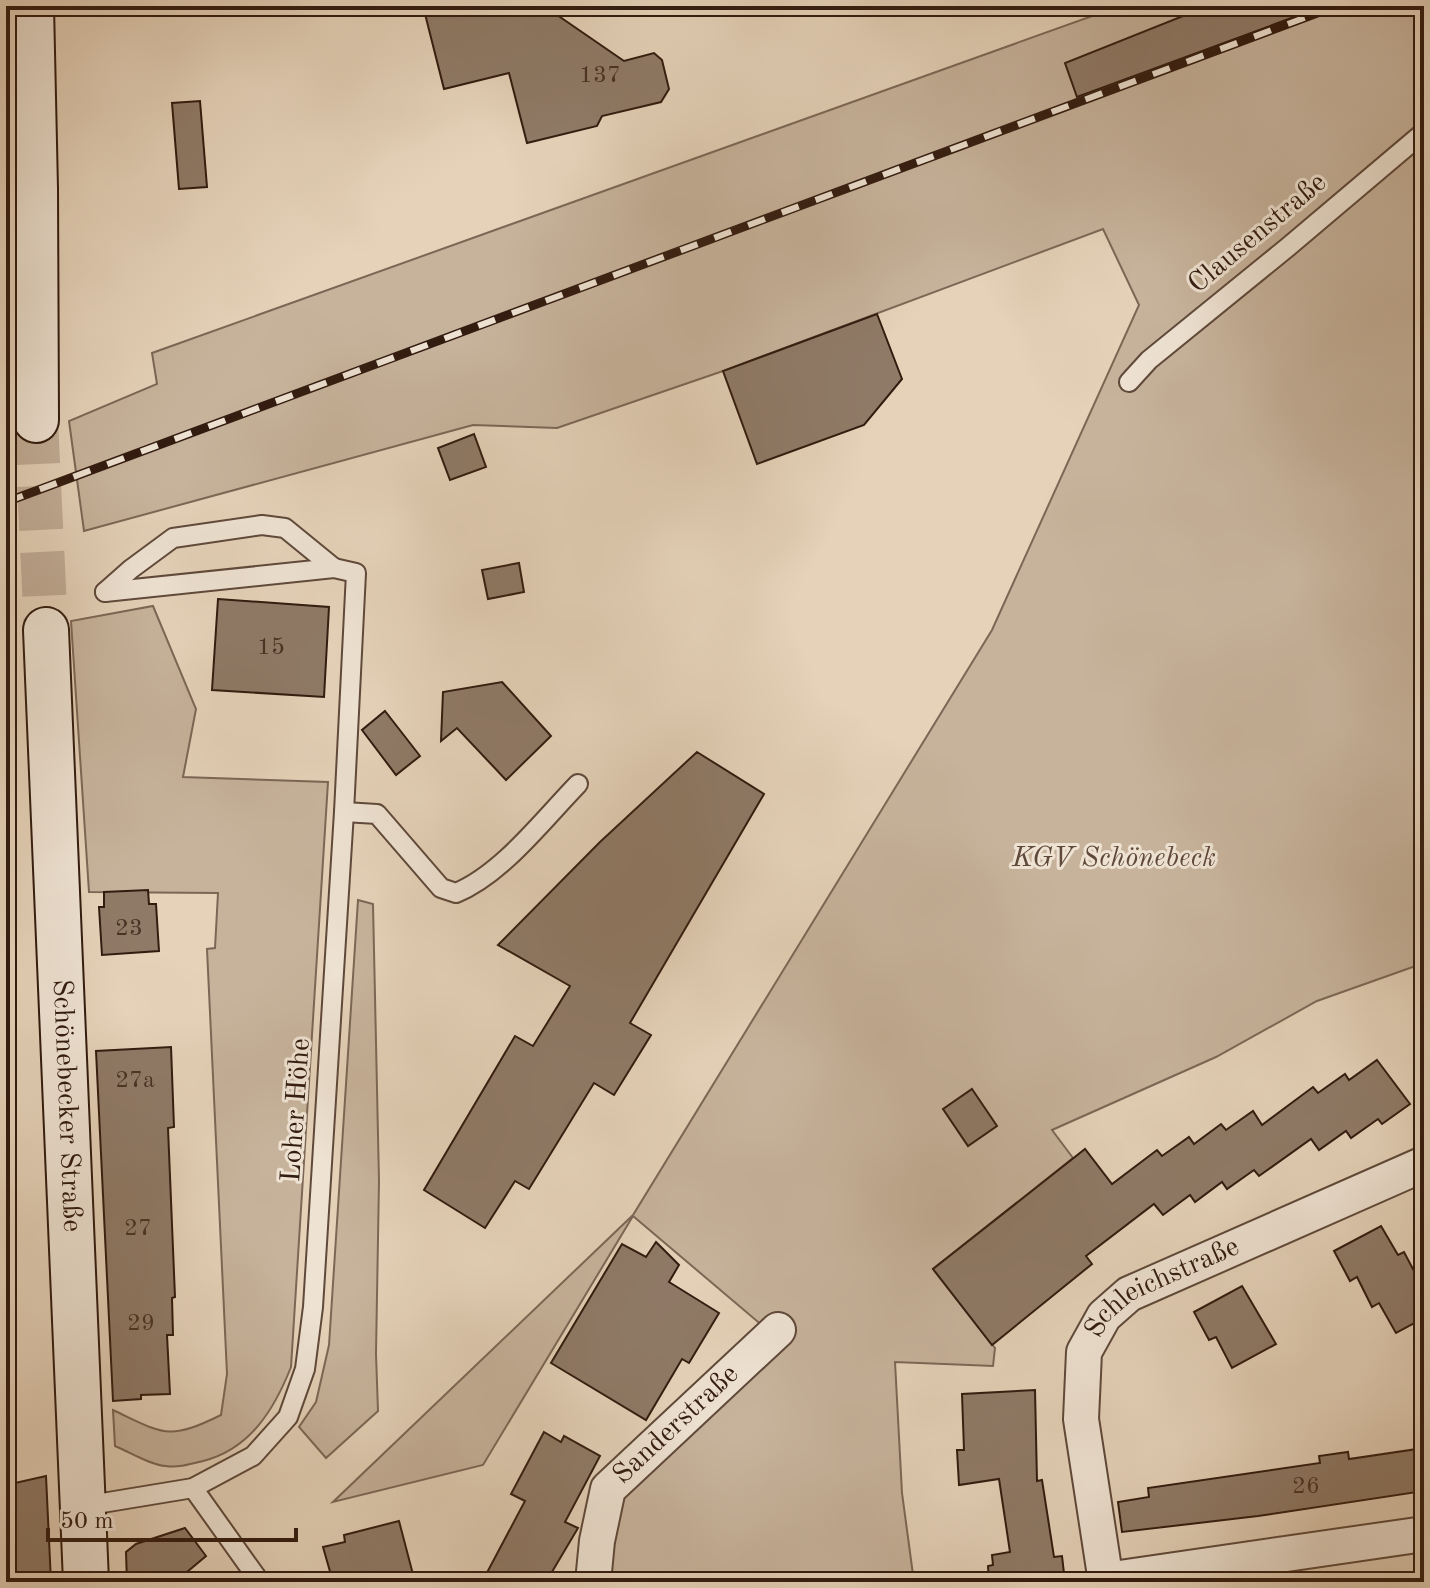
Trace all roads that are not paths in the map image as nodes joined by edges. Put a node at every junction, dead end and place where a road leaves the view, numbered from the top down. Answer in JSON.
{"nodes":[{"id":1,"x":31,"y":6,"type":"edge"},
{"id":2,"x":1424,"y":132,"type":"edge"},
{"id":3,"x":1129,"y":382,"type":"dead end"},
{"id":4,"x":36,"y":420,"type":"tunnel mouth"},
{"id":5,"x":334,"y":568,"type":"junction"},
{"id":6,"x":46,"y":630,"type":"tunnel mouth"},
{"id":7,"x":578,"y":784,"type":"dead end"},
{"id":8,"x":344,"y":812,"type":"junction"},
{"id":9,"x":1424,"y":1164,"type":"edge"},
{"id":10,"x":778,"y":1330,"type":"dead end"},
{"id":11,"x":193,"y":1488,"type":"junction"},
{"id":12,"x":84,"y":1506,"type":"junction"},
{"id":13,"x":1424,"y":1534,"type":"edge"},
{"id":14,"x":1106,"y":1581,"type":"edge"},
{"id":15,"x":86,"y":1582,"type":"edge"},
{"id":16,"x":260,"y":1582,"type":"edge"},
{"id":17,"x":593,"y":1582,"type":"edge"}],
"edges":[{"from":1,"to":4,"type":"main road"},
{"from":2,"to":3,"type":"lane","name":"Clausenstraße"},
{"from":5,"to":5,"type":"lane"},
{"from":5,"to":8,"type":"lane","name":"Loher Höhe"},
{"from":6,"to":12,"type":"main road","name":"Schönebecker Straße"},
{"from":7,"to":8,"type":"lane"},
{"from":8,"to":11,"type":"lane","name":"Loher Höhe"},
{"from":9,"to":14,"type":"street","name":"Schleichstraße"},
{"from":10,"to":17,"type":"street","name":"Sanderstraße"},
{"from":11,"to":12,"type":"lane","name":"Loher Höhe"},
{"from":11,"to":16,"type":"lane"},
{"from":12,"to":15,"type":"main road","name":"Schönebecker Straße"},
{"from":13,"to":14,"type":"street"}]}
